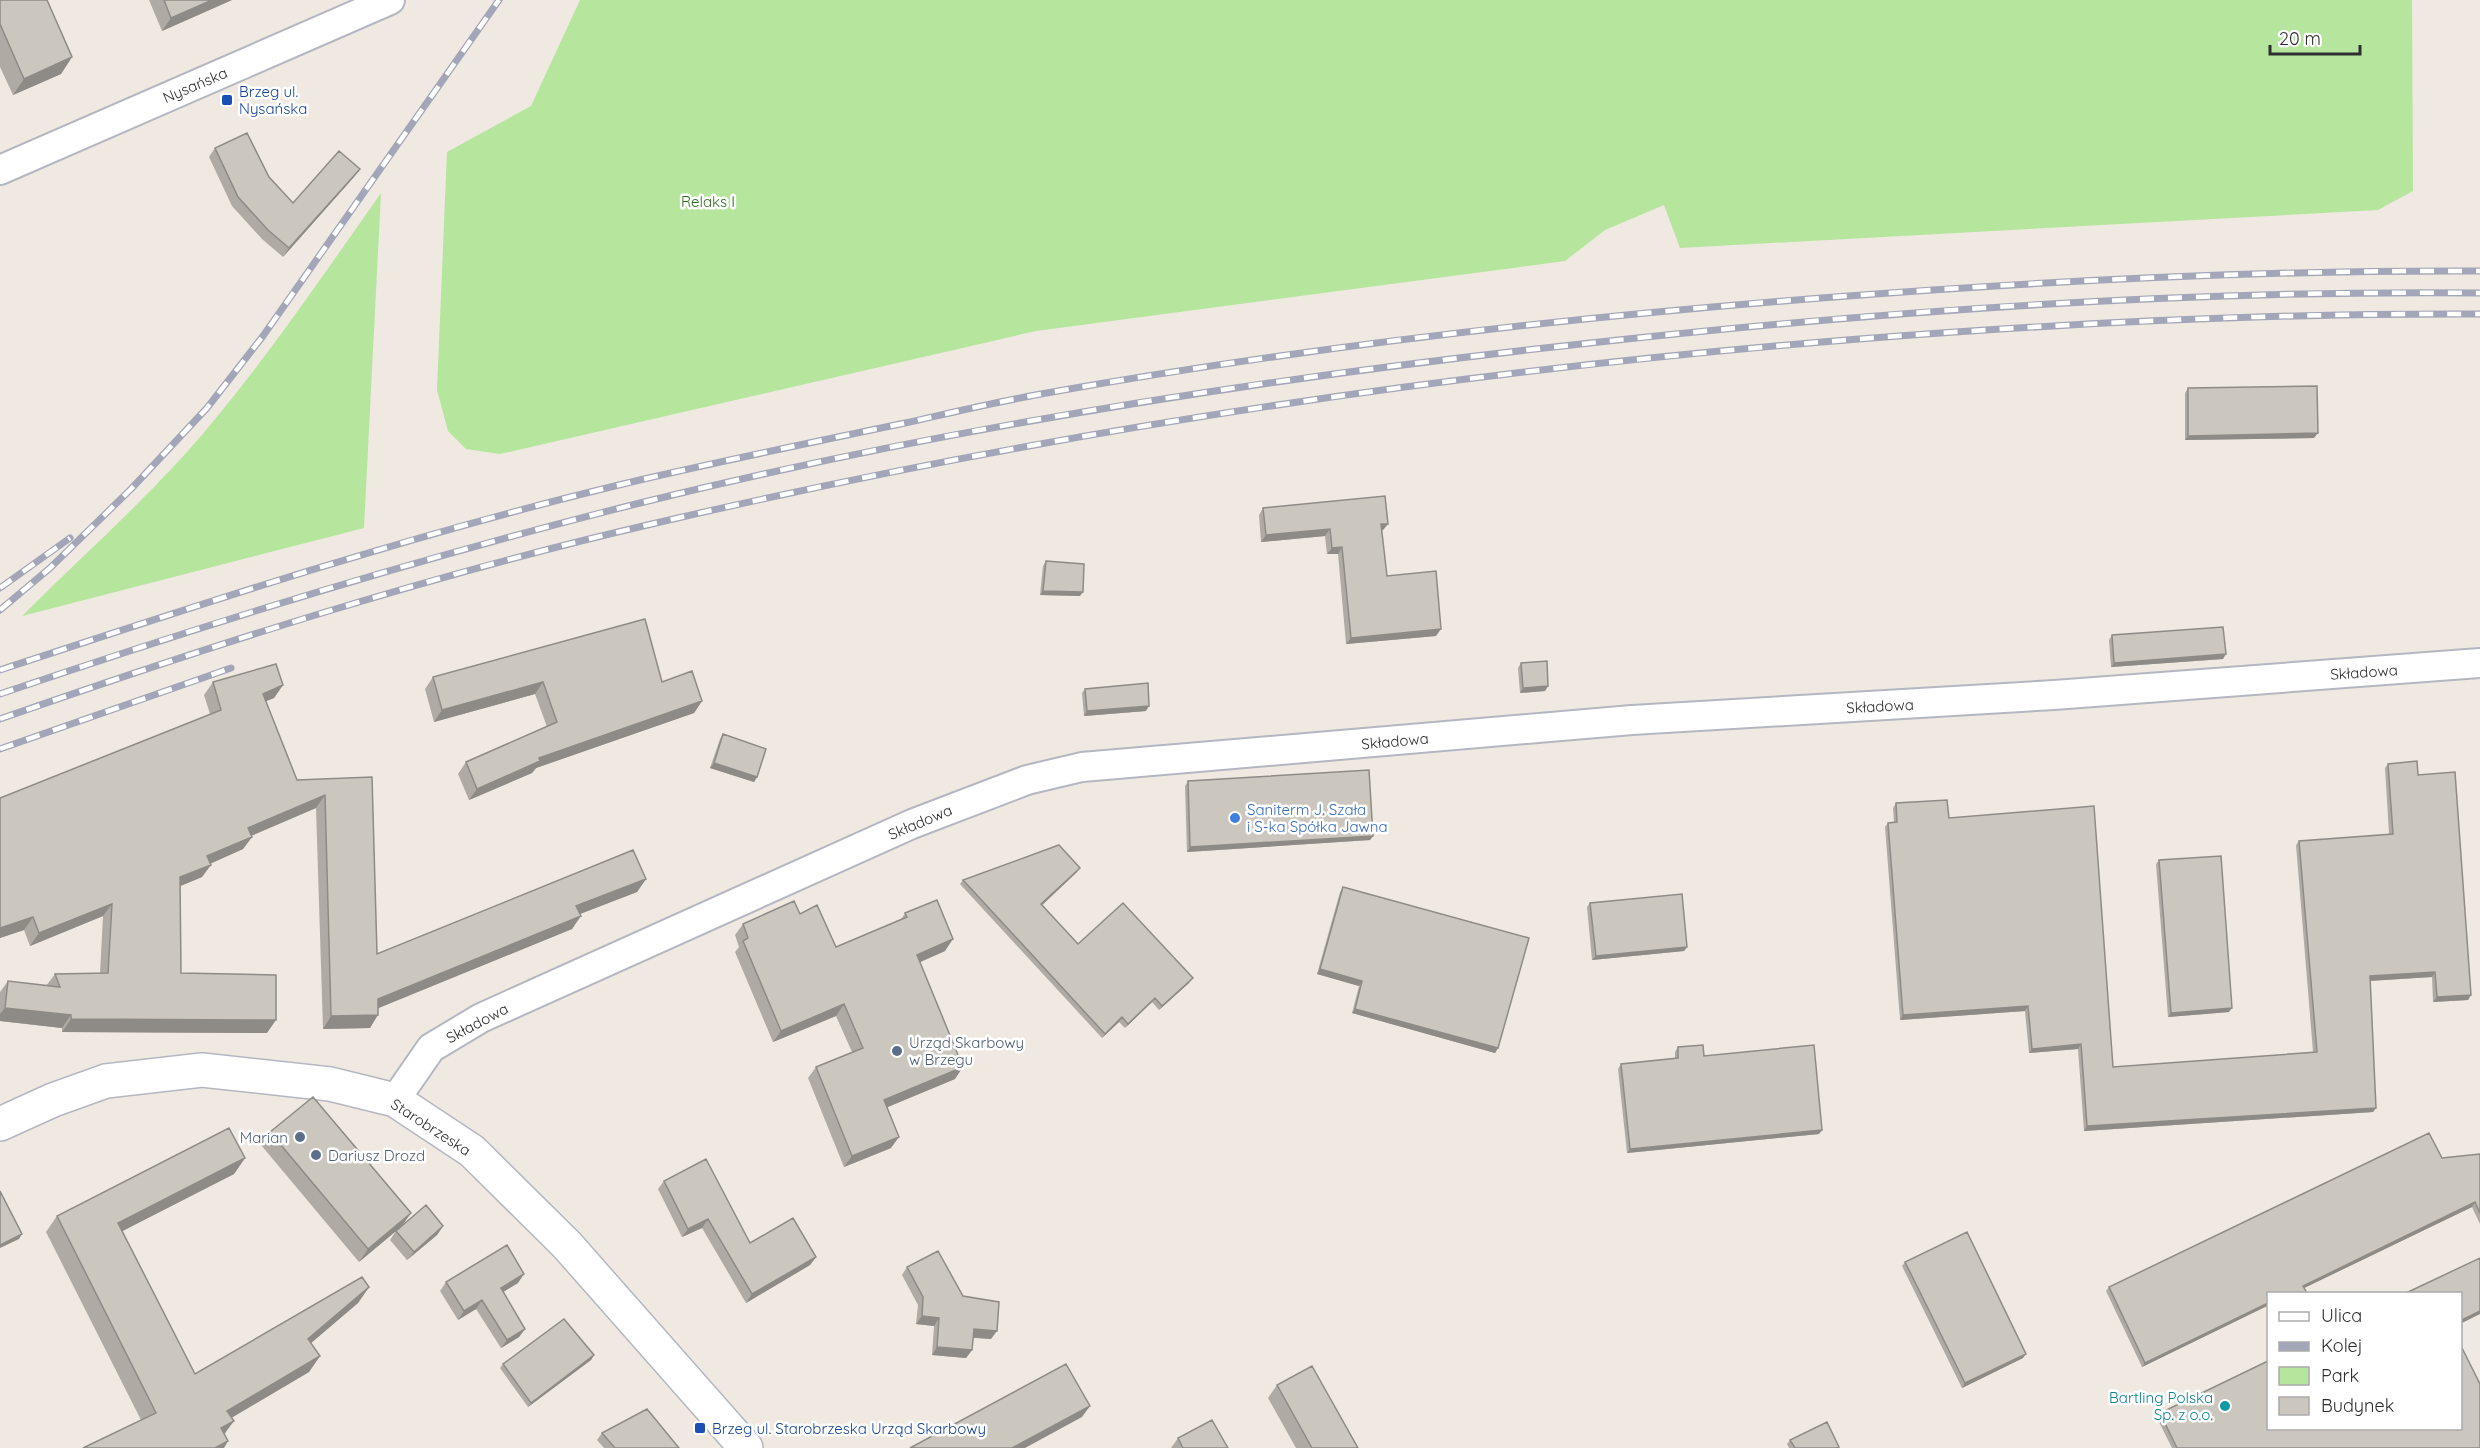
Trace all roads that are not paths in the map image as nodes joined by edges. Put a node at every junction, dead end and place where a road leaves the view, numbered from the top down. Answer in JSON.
{"nodes":[{"id":1,"x":390,"y":0,"type":"edge"},
{"id":2,"x":0,"y":170,"type":"edge"},
{"id":3,"x":2480,"y":663,"type":"edge"},
{"id":4,"x":395,"y":1100,"type":"junction"},
{"id":5,"x":0,"y":1124,"type":"edge"},
{"id":6,"x":746,"y":1448,"type":"edge"}],
"edges":[{"from":1,"to":2,"type":"street","name":"Nysańska"},
{"from":3,"to":4,"type":"street","name":"Składowa"},
{"from":4,"to":5,"type":"street","name":"Starobrzeska"},
{"from":4,"to":6,"type":"street","name":"Starobrzeska"}]}
